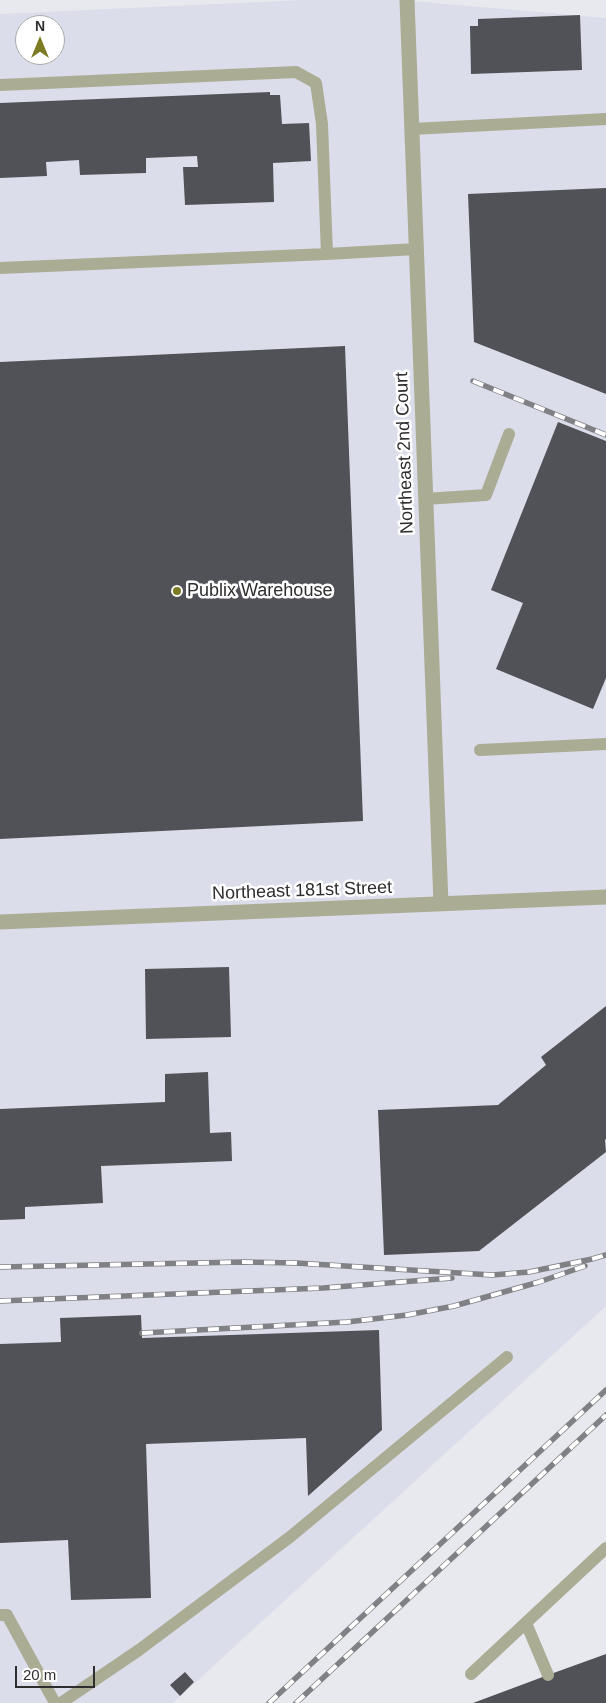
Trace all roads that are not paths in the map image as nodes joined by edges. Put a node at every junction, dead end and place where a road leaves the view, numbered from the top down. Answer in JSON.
{"nodes":[{"id":1,"x":407,"y":0,"type":"edge"},
{"id":2,"x":0,"y":85,"type":"edge"},
{"id":3,"x":606,"y":119,"type":"edge"},
{"id":4,"x":412,"y":129,"type":"junction"},
{"id":5,"x":416,"y":249,"type":"junction"},
{"id":6,"x":327,"y":254,"type":"junction"},
{"id":7,"x":0,"y":268,"type":"edge"},
{"id":8,"x":510,"y":434,"type":"dead end"},
{"id":9,"x":425,"y":499,"type":"junction"},
{"id":10,"x":606,"y":744,"type":"edge"},
{"id":11,"x":480,"y":750,"type":"dead end"},
{"id":12,"x":606,"y":897,"type":"edge"},
{"id":13,"x":440,"y":904,"type":"junction"},
{"id":14,"x":0,"y":922,"type":"edge"},
{"id":15,"x":507,"y":1357,"type":"dead end"},
{"id":16,"x":606,"y":1548,"type":"edge"},
{"id":17,"x":0,"y":1615,"type":"edge"},
{"id":18,"x":526,"y":1623,"type":"junction"},
{"id":19,"x":471,"y":1674,"type":"dead end"},
{"id":20,"x":548,"y":1675,"type":"dead end"},
{"id":21,"x":55,"y":1703,"type":"edge"},
{"id":22,"x":61,"y":1703,"type":"edge"}],
"edges":[{"from":1,"to":4,"type":"street","name":"Northeast 2nd Court"},
{"from":2,"to":6,"type":"lane"},
{"from":3,"to":4,"type":"lane"},
{"from":4,"to":5,"type":"street","name":"Northeast 2nd Court"},
{"from":5,"to":6,"type":"lane"},
{"from":5,"to":9,"type":"street","name":"Northeast 2nd Court"},
{"from":6,"to":7,"type":"lane"},
{"from":8,"to":9,"type":"lane"},
{"from":9,"to":13,"type":"street","name":"Northeast 2nd Court"},
{"from":10,"to":11,"type":"lane"},
{"from":12,"to":13,"type":"street","name":"Northeast 181st Street"},
{"from":13,"to":14,"type":"street","name":"Northeast 181st Street"},
{"from":15,"to":22,"type":"lane"},
{"from":16,"to":18,"type":"lane"},
{"from":17,"to":21,"type":"lane"},
{"from":18,"to":19,"type":"lane"},
{"from":18,"to":20,"type":"lane"}]}
